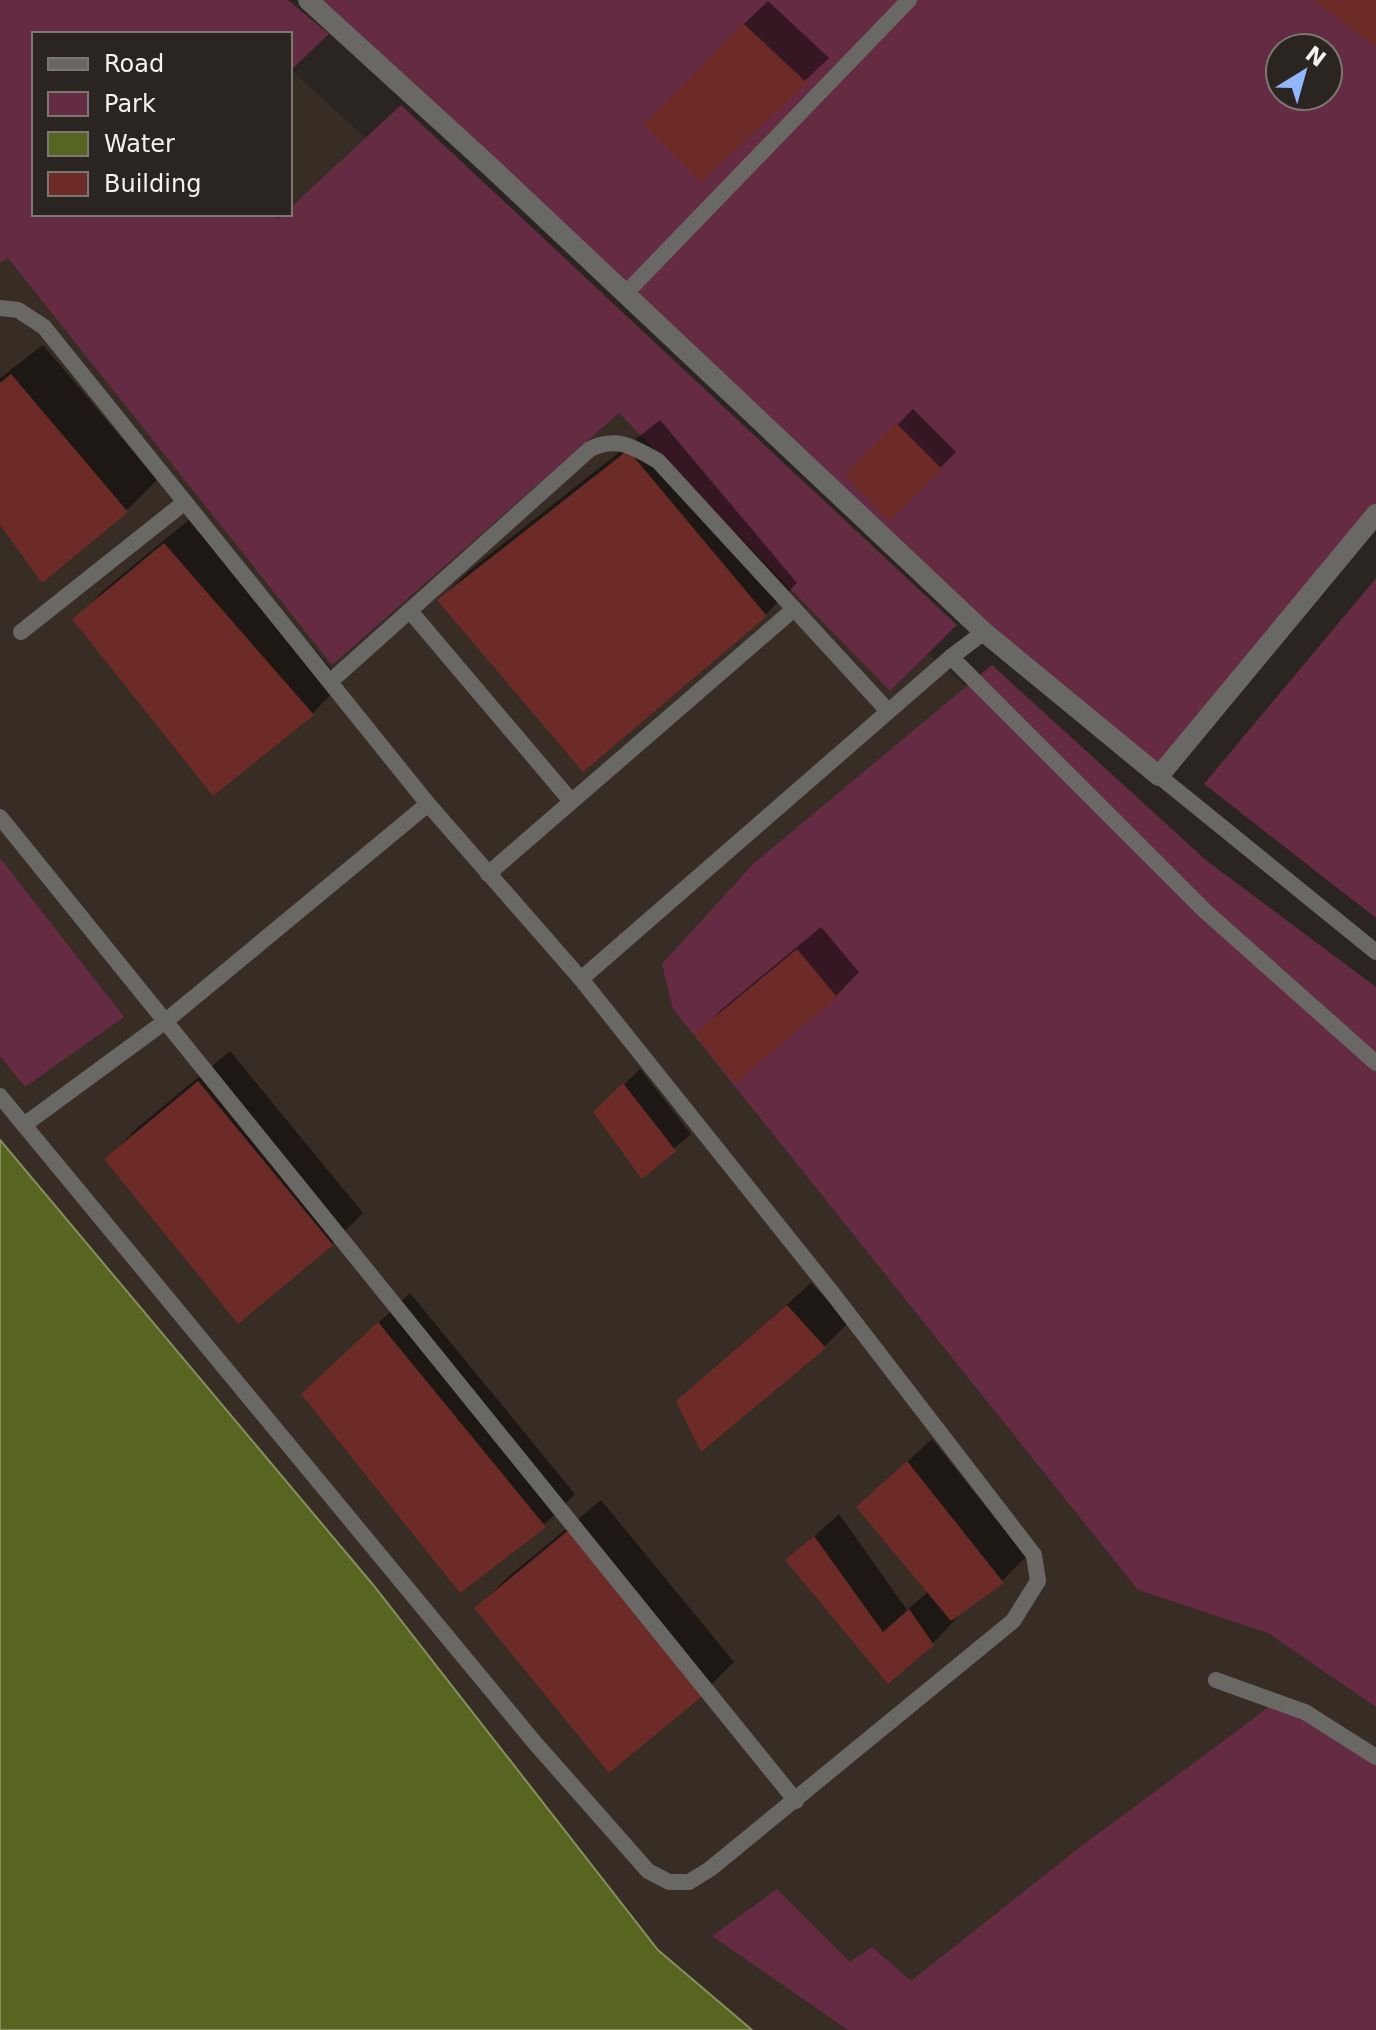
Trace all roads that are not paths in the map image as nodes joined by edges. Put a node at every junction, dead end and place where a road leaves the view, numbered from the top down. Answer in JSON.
{"nodes":[{"id":1,"x":308,"y":0,"type":"edge"},
{"id":2,"x":909,"y":0,"type":"edge"},
{"id":3,"x":624,"y":295,"type":"junction"},
{"id":4,"x":0,"y":308,"type":"edge"},
{"id":5,"x":185,"y":502,"type":"junction"},
{"id":6,"x":1376,"y":514,"type":"edge"},
{"id":7,"x":794,"y":609,"type":"junction"},
{"id":8,"x":410,"y":611,"type":"junction"},
{"id":9,"x":21,"y":632,"type":"dead end"},
{"id":10,"x":984,"y":632,"type":"junction"},
{"id":11,"x":951,"y":657,"type":"junction"},
{"id":12,"x":331,"y":681,"type":"junction"},
{"id":13,"x":888,"y":711,"type":"junction"},
{"id":14,"x":1159,"y":776,"type":"junction"},
{"id":15,"x":571,"y":801,"type":"junction"},
{"id":16,"x":428,"y":804,"type":"junction"},
{"id":17,"x":0,"y":817,"type":"edge"},
{"id":18,"x":488,"y":874,"type":"junction"},
{"id":19,"x":1376,"y":952,"type":"edge"},
{"id":20,"x":581,"y":979,"type":"junction"},
{"id":21,"x":167,"y":1020,"type":"junction"},
{"id":22,"x":1376,"y":1063,"type":"edge"},
{"id":23,"x":0,"y":1096,"type":"edge"},
{"id":24,"x":24,"y":1125,"type":"junction"},
{"id":25,"x":1216,"y":1680,"type":"dead end"},
{"id":26,"x":1376,"y":1757,"type":"edge"},
{"id":27,"x":796,"y":1801,"type":"junction"}],
"edges":[{"from":1,"to":3,"type":"street"},
{"from":2,"to":3,"type":"lane"},
{"from":3,"to":10,"type":"street"},
{"from":4,"to":5,"type":"lane"},
{"from":5,"to":9,"type":"lane"},
{"from":5,"to":12,"type":"lane"},
{"from":6,"to":14,"type":"street"},
{"from":7,"to":8,"type":"lane"},
{"from":7,"to":13,"type":"lane"},
{"from":7,"to":15,"type":"lane"},
{"from":8,"to":12,"type":"lane"},
{"from":8,"to":15,"type":"lane"},
{"from":10,"to":11,"type":"lane"},
{"from":10,"to":14,"type":"street"},
{"from":11,"to":13,"type":"lane"},
{"from":11,"to":22,"type":"lane"},
{"from":12,"to":16,"type":"lane"},
{"from":13,"to":20,"type":"lane"},
{"from":14,"to":19,"type":"lane"},
{"from":15,"to":18,"type":"lane"},
{"from":16,"to":18,"type":"lane"},
{"from":16,"to":21,"type":"lane"},
{"from":17,"to":21,"type":"lane"},
{"from":18,"to":20,"type":"lane"},
{"from":20,"to":27,"type":"lane"},
{"from":21,"to":24,"type":"lane"},
{"from":21,"to":27,"type":"lane"},
{"from":23,"to":24,"type":"lane"},
{"from":24,"to":27,"type":"lane"},
{"from":25,"to":26,"type":"lane"}]}
